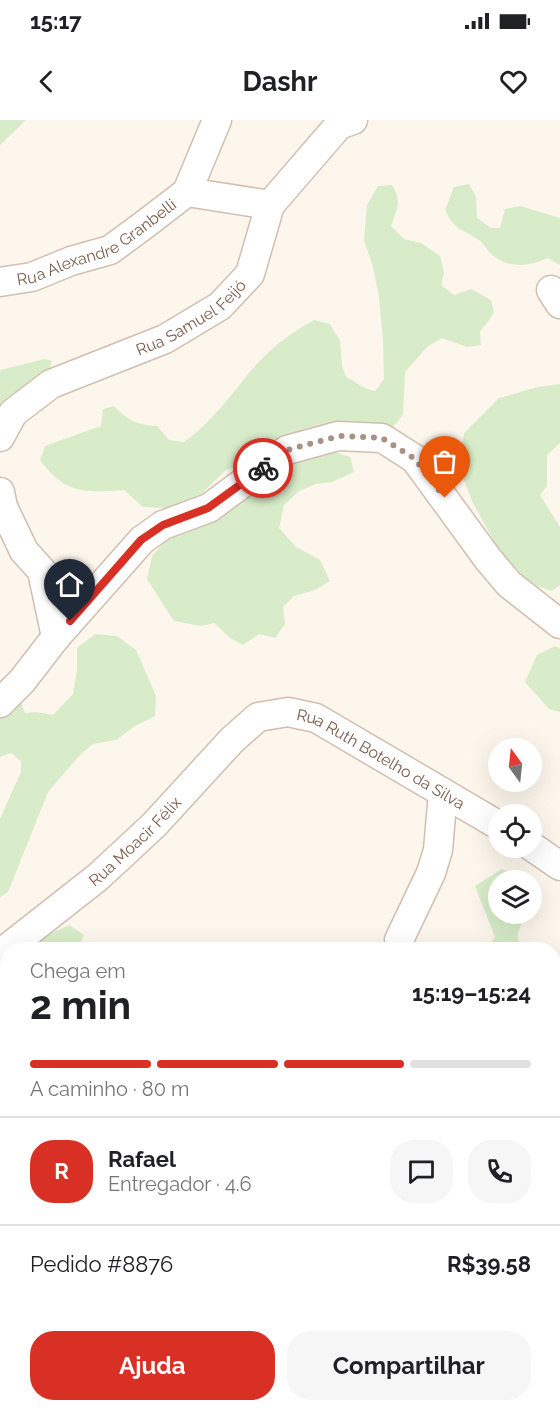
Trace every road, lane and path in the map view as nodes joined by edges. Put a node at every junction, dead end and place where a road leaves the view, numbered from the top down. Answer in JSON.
{"nodes":[{"id":1,"x":217,"y":120,"type":"edge"},
{"id":2,"x":353,"y":120,"type":"edge"},
{"id":3,"x":187,"y":192,"type":"junction"},
{"id":4,"x":270,"y":206,"type":"junction"},
{"id":5,"x":0,"y":282,"type":"edge"},
{"id":6,"x":0,"y":437,"type":"edge"},
{"id":7,"x":0,"y":492,"type":"edge"},
{"id":8,"x":560,"y":624,"type":"edge"},
{"id":9,"x":56,"y":637,"type":"junction"},
{"id":10,"x":0,"y":703,"type":"edge"},
{"id":11,"x":258,"y":717,"type":"joint"},
{"id":12,"x":443,"y":793,"type":"junction"},
{"id":13,"x":488,"y":819,"type":"edge"},
{"id":14,"x":542,"y":854,"type":"edge"},
{"id":15,"x":560,"y":866,"type":"edge"},
{"id":16,"x":399,"y":940,"type":"dead end"},
{"id":17,"x":15,"y":942,"type":"edge"}],
"edges":[{"from":1,"to":3,"type":"street"},
{"from":2,"to":4,"type":"street","name":"Rua Samuel Feijó"},
{"from":3,"to":4,"type":"street"},
{"from":3,"to":5,"type":"street","name":"Rua Alexandre Granbelli"},
{"from":4,"to":6,"type":"street","name":"Rua Samuel Feijó"},
{"from":7,"to":9,"type":"street"},
{"from":8,"to":9,"type":"street"},
{"from":9,"to":10,"type":"street"},
{"from":11,"to":12,"type":"street","name":"Rua Ruth Botelho da Silva"},
{"from":11,"to":17,"type":"street","name":"Rua Moacir Félix"},
{"from":12,"to":13,"type":"street","name":"Rua Ruth Botelho da Silva"},
{"from":12,"to":16,"type":"street"},
{"from":14,"to":15,"type":"street"}]}
